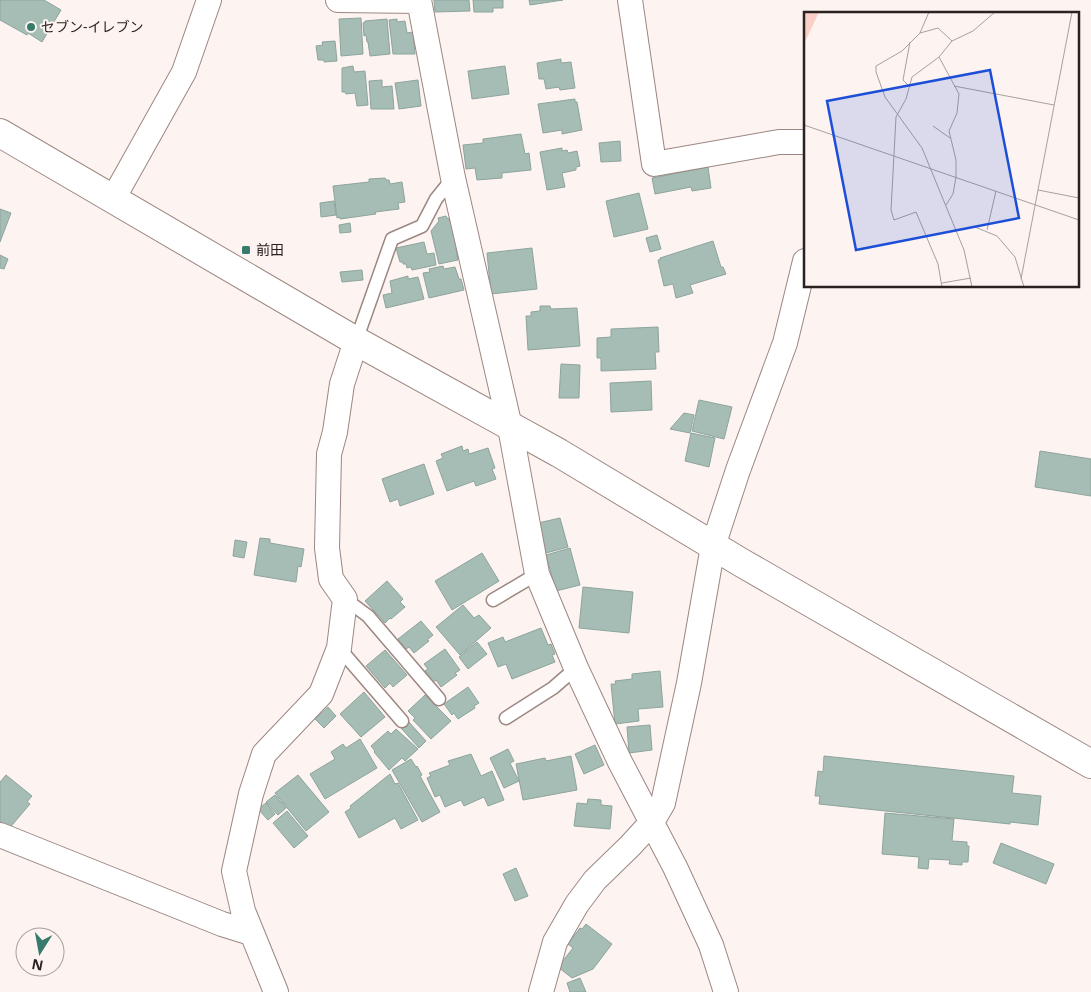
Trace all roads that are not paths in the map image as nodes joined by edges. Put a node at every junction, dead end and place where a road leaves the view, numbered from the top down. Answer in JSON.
{"nodes":[{"id":1,"x":209,"y":0,"type":"edge"},
{"id":2,"x":338,"y":0,"type":"edge"},
{"id":3,"x":419,"y":0,"type":"edge"},
{"id":4,"x":630,"y":0,"type":"edge"},
{"id":5,"x":0,"y":133,"type":"edge"},
{"id":6,"x":804,"y":142,"type":"edge"},
{"id":7,"x":453,"y":178,"type":"junction"},
{"id":8,"x":113,"y":199,"type":"junction"},
{"id":9,"x":804,"y":266,"type":"edge"},
{"id":10,"x":356,"y":341,"type":"junction"},
{"id":11,"x":510,"y":427,"type":"junction"},
{"id":12,"x":713,"y":546,"type":"junction"},
{"id":13,"x":537,"y":574,"type":"junction"},
{"id":14,"x":345,"y":599,"type":"junction"},
{"id":15,"x":493,"y":600,"type":"dead end"},
{"id":16,"x":339,"y":648,"type":"junction"},
{"id":17,"x":576,"y":668,"type":"junction"},
{"id":18,"x":439,"y":698,"type":"dead end"},
{"id":19,"x":506,"y":718,"type":"dead end"},
{"id":20,"x":402,"y":721,"type":"dead end"},
{"id":21,"x":1091,"y":764,"type":"edge"},
{"id":22,"x":652,"y":822,"type":"junction"},
{"id":23,"x":0,"y":835,"type":"edge"},
{"id":24,"x":251,"y":933,"type":"junction"},
{"id":25,"x":544,"y":990,"type":"edge"},
{"id":26,"x":276,"y":992,"type":"edge"},
{"id":27,"x":726,"y":992,"type":"edge"}],
"edges":[{"from":1,"to":8,"type":"street"},
{"from":2,"to":3,"type":"street"},
{"from":3,"to":7,"type":"street"},
{"from":4,"to":6,"type":"street"},
{"from":5,"to":8,"type":"street"},
{"from":7,"to":10,"type":"lane"},
{"from":7,"to":11,"type":"street"},
{"from":8,"to":10,"type":"street"},
{"from":9,"to":12,"type":"street"},
{"from":10,"to":11,"type":"street"},
{"from":10,"to":14,"type":"street"},
{"from":11,"to":12,"type":"street"},
{"from":11,"to":13,"type":"street"},
{"from":12,"to":21,"type":"street"},
{"from":12,"to":22,"type":"street"},
{"from":13,"to":15,"type":"lane"},
{"from":13,"to":17,"type":"street"},
{"from":14,"to":16,"type":"street"},
{"from":14,"to":18,"type":"lane"},
{"from":16,"to":20,"type":"lane"},
{"from":16,"to":24,"type":"street"},
{"from":17,"to":19,"type":"lane"},
{"from":17,"to":22,"type":"street"},
{"from":22,"to":25,"type":"street"},
{"from":22,"to":27,"type":"street"},
{"from":23,"to":24,"type":"street"},
{"from":24,"to":26,"type":"street"}]}
